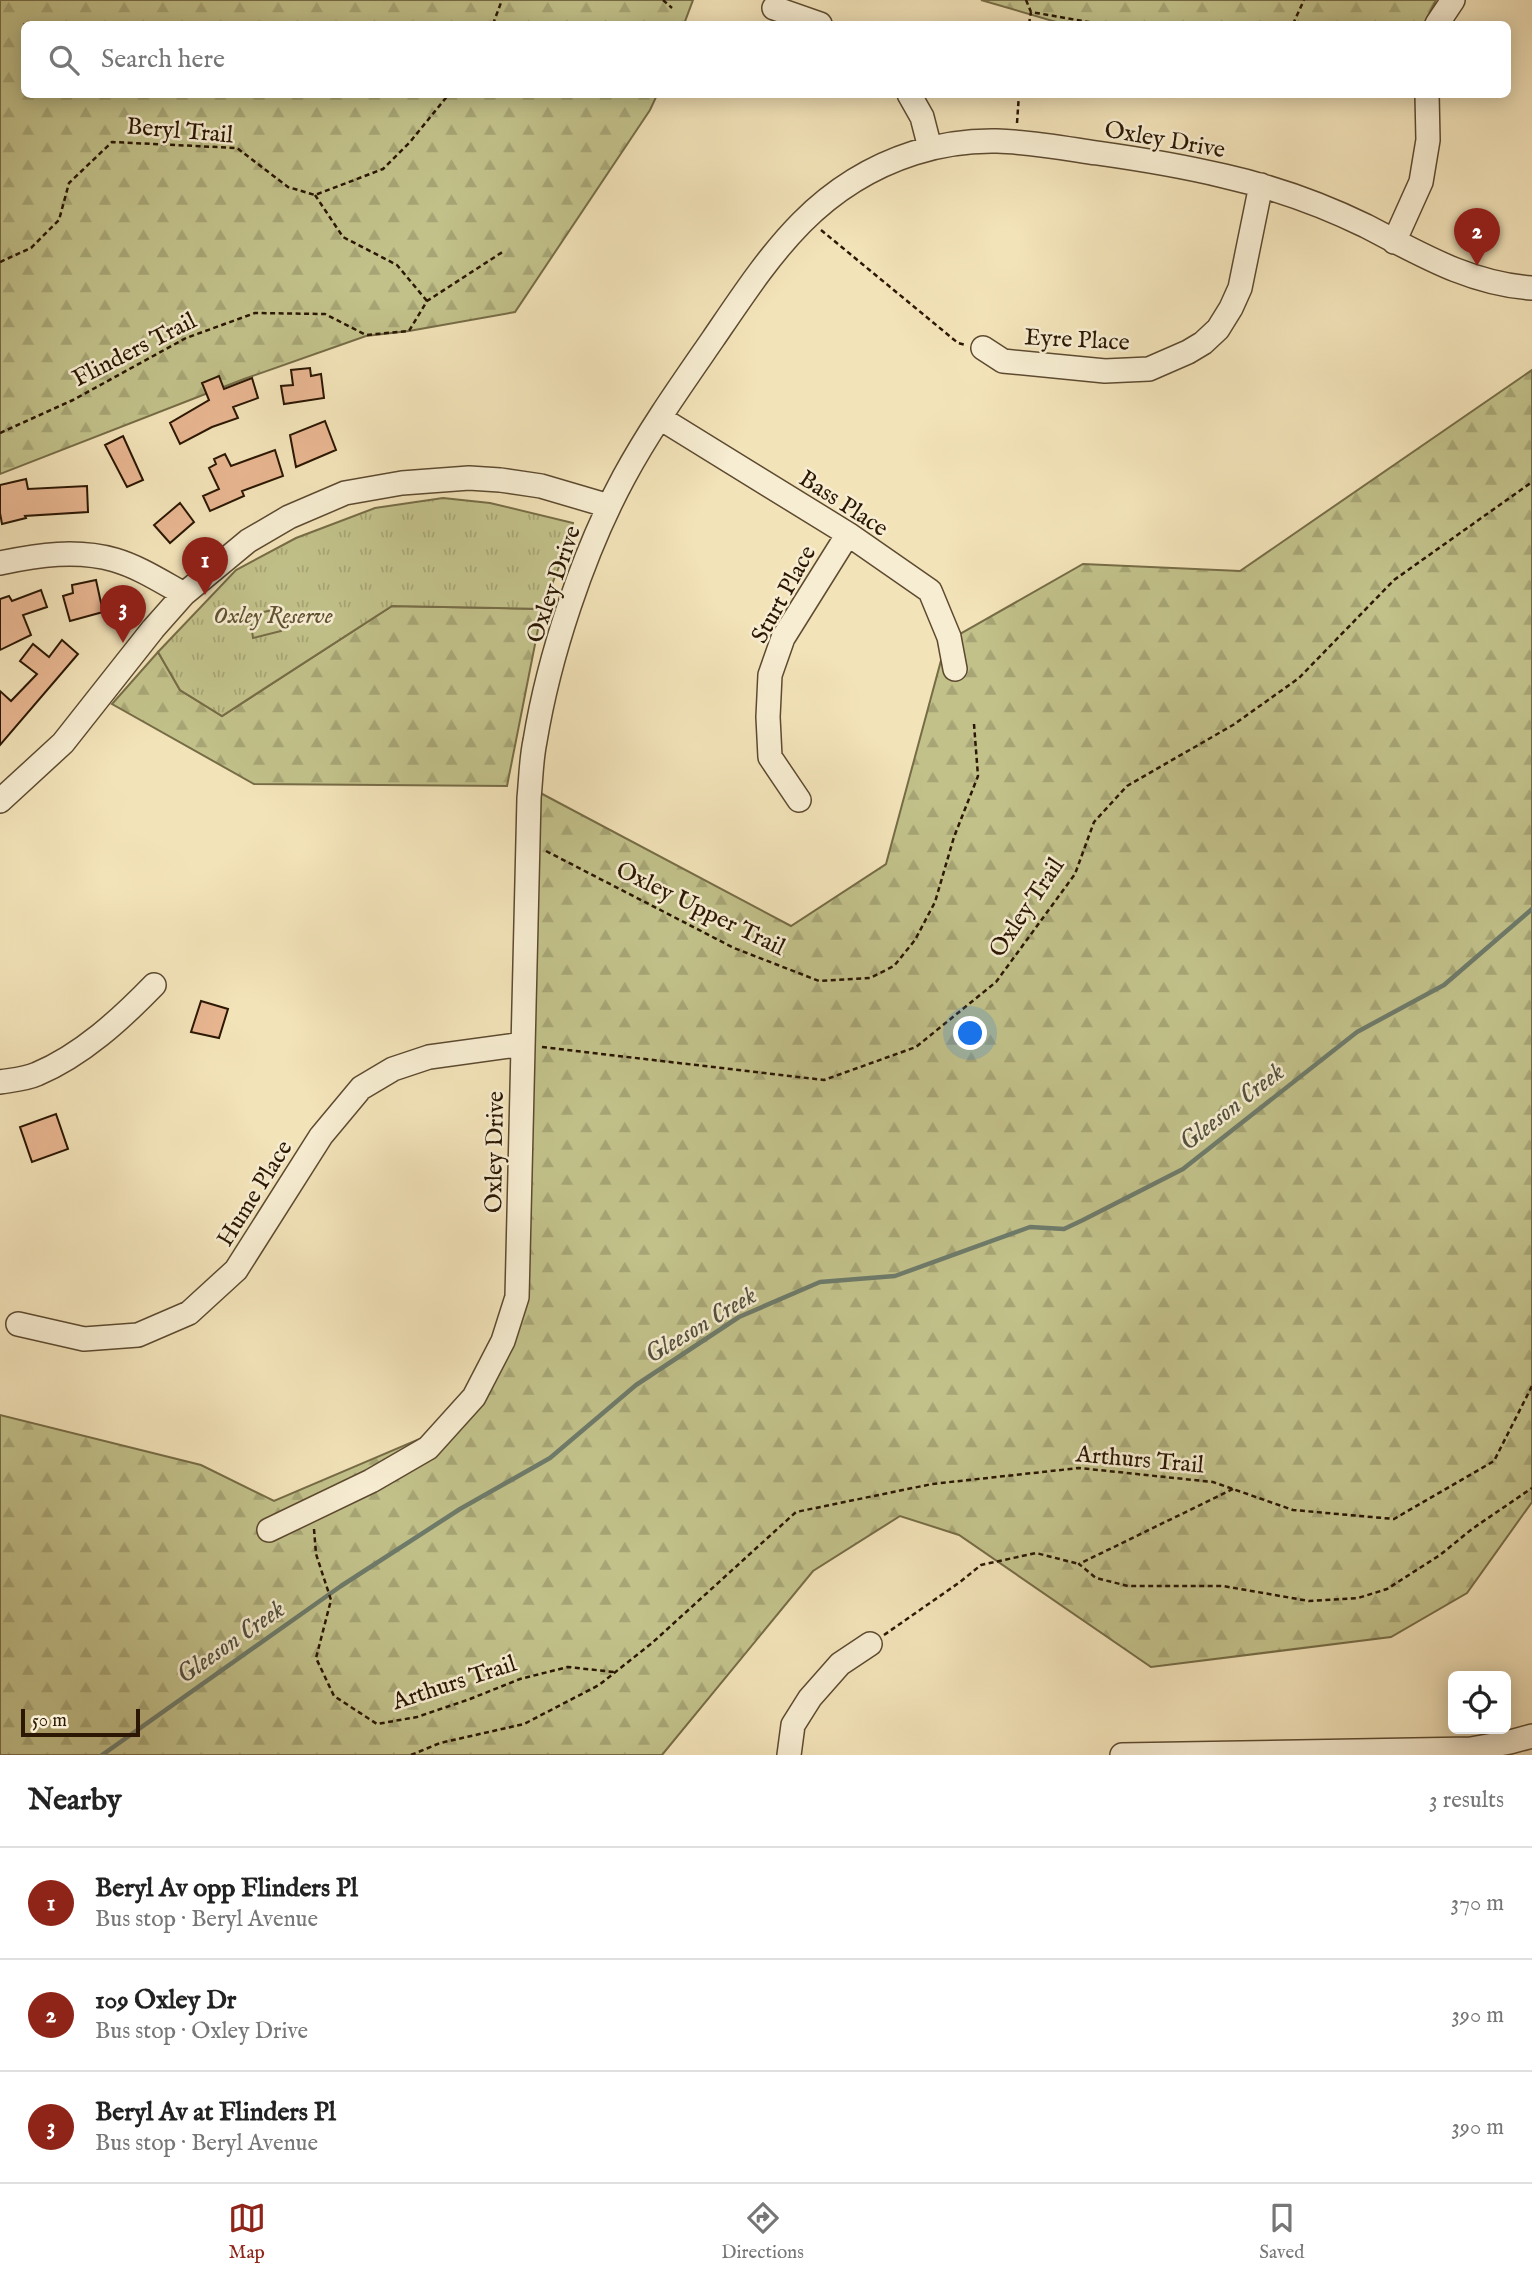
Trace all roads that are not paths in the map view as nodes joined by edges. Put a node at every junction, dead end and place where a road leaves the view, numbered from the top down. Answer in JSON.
{"nodes":[{"id":1,"x":1453,"y":0,"type":"edge"},
{"id":2,"x":774,"y":8,"type":"dead end"},
{"id":3,"x":811,"y":21,"type":"edge"},
{"id":4,"x":1439,"y":21,"type":"edge"},
{"id":5,"x":911,"y":98,"type":"edge"},
{"id":6,"x":1427,"y":98,"type":"edge"},
{"id":7,"x":930,"y":148,"type":"junction"},
{"id":8,"x":1261,"y":185,"type":"junction"},
{"id":9,"x":1394,"y":242,"type":"junction"},
{"id":10,"x":1532,"y":288,"type":"edge"},
{"id":11,"x":983,"y":348,"type":"road end"},
{"id":12,"x":660,"y":418,"type":"junction"},
{"id":13,"x":609,"y":506,"type":"junction"},
{"id":14,"x":848,"y":534,"type":"junction"},
{"id":15,"x":0,"y":563,"type":"edge"},
{"id":16,"x":184,"y":594,"type":"junction"},
{"id":17,"x":955,"y":669,"type":"dead end"},
{"id":18,"x":799,"y":800,"type":"dead end"},
{"id":19,"x":0,"y":801,"type":"edge"},
{"id":20,"x":154,"y":985,"type":"dead end"},
{"id":21,"x":523,"y":1044,"type":"junction"},
{"id":22,"x":0,"y":1082,"type":"edge"},
{"id":23,"x":18,"y":1324,"type":"dead end"},
{"id":24,"x":269,"y":1530,"type":"dead end"},
{"id":25,"x":870,"y":1644,"type":"road end"},
{"id":26,"x":1532,"y":1735,"type":"edge"},
{"id":27,"x":789,"y":1755,"type":"edge"},
{"id":28,"x":1122,"y":1755,"type":"edge"}],
"edges":[{"from":1,"to":4,"type":"street"},
{"from":2,"to":3,"type":"street"},
{"from":5,"to":7,"type":"street"},
{"from":6,"to":9,"type":"street"},
{"from":7,"to":8,"type":"street","name":"Oxley Drive"},
{"from":7,"to":12,"type":"street","name":"Oxley Drive"},
{"from":8,"to":9,"type":"street","name":"Oxley Drive"},
{"from":8,"to":11,"type":"street","name":"Eyre Place"},
{"from":9,"to":10,"type":"street","name":"Oxley Drive"},
{"from":12,"to":13,"type":"street","name":"Oxley Drive"},
{"from":12,"to":14,"type":"street","name":"Bass Place"},
{"from":13,"to":16,"type":"street"},
{"from":13,"to":21,"type":"street","name":"Oxley Drive"},
{"from":14,"to":17,"type":"street","name":"Bass Place"},
{"from":14,"to":18,"type":"street","name":"Sturt Place"},
{"from":15,"to":16,"type":"street"},
{"from":16,"to":19,"type":"street"},
{"from":20,"to":22,"type":"street"},
{"from":21,"to":23,"type":"street","name":"Hume Place"},
{"from":21,"to":24,"type":"street","name":"Oxley Drive"},
{"from":25,"to":27,"type":"street"},
{"from":26,"to":28,"type":"street"}]}
